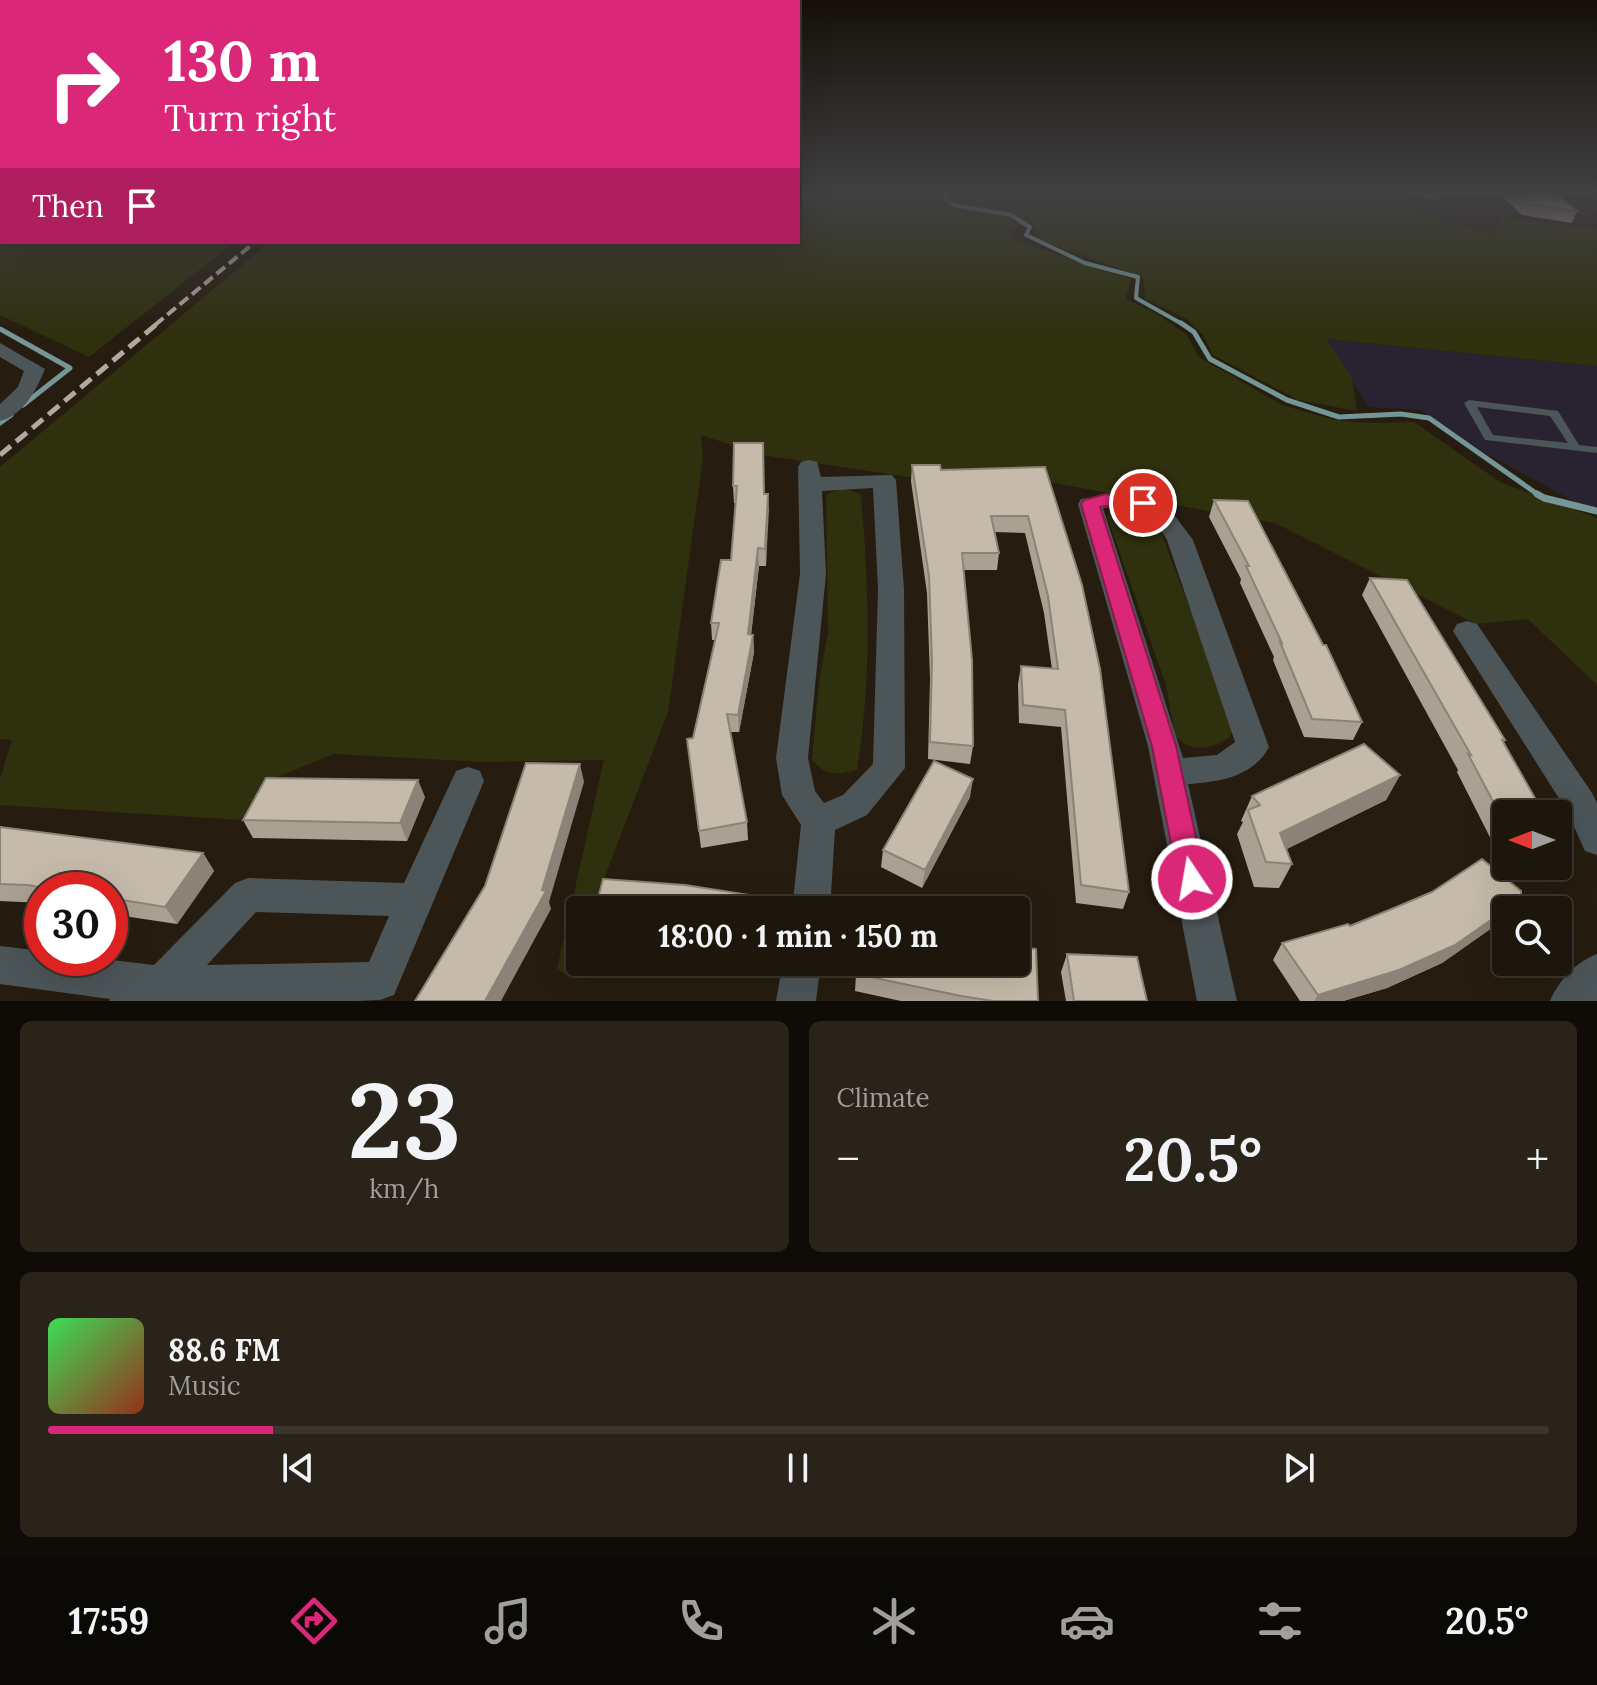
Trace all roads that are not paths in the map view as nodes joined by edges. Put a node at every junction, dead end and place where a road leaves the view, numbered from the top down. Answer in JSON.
{"nodes":[{"id":1,"x":0,"y":349,"type":"edge"},
{"id":2,"x":0,"y":415,"type":"edge"},
{"id":3,"x":1576,"y":448,"type":"junction"},
{"id":4,"x":1597,"y":450,"type":"edge"},
{"id":5,"x":1467,"y":631,"type":"dead end"},
{"id":6,"x":1169,"y":772,"type":"junction"},
{"id":7,"x":468,"y":781,"type":"dead end"},
{"id":8,"x":818,"y":822,"type":"junction"},
{"id":9,"x":1597,"y":840,"type":"edge"},
{"id":10,"x":812,"y":896,"type":"edge"},
{"id":11,"x":415,"y":900,"type":"junction"},
{"id":12,"x":0,"y":965,"type":"edge"},
{"id":13,"x":1597,"y":973,"type":"edge"},
{"id":14,"x":800,"y":976,"type":"edge"},
{"id":15,"x":145,"y":994,"type":"edge"},
{"id":16,"x":796,"y":1001,"type":"edge"},
{"id":17,"x":1217,"y":1001,"type":"edge"},
{"id":18,"x":1570,"y":1001,"type":"edge"}],
"edges":[{"from":1,"to":2,"type":"street"},
{"from":3,"to":3,"type":"lane"},
{"from":3,"to":4,"type":"lane"},
{"from":5,"to":9,"type":"street"},
{"from":6,"to":6,"type":"street"},
{"from":6,"to":17,"type":"street"},
{"from":7,"to":11,"type":"street"},
{"from":8,"to":8,"type":"street"},
{"from":8,"to":10,"type":"street"},
{"from":11,"to":15,"type":"street"},
{"from":11,"to":15,"type":"street"},
{"from":12,"to":15,"type":"street"},
{"from":13,"to":18,"type":"street"},
{"from":14,"to":16,"type":"street"}]}
